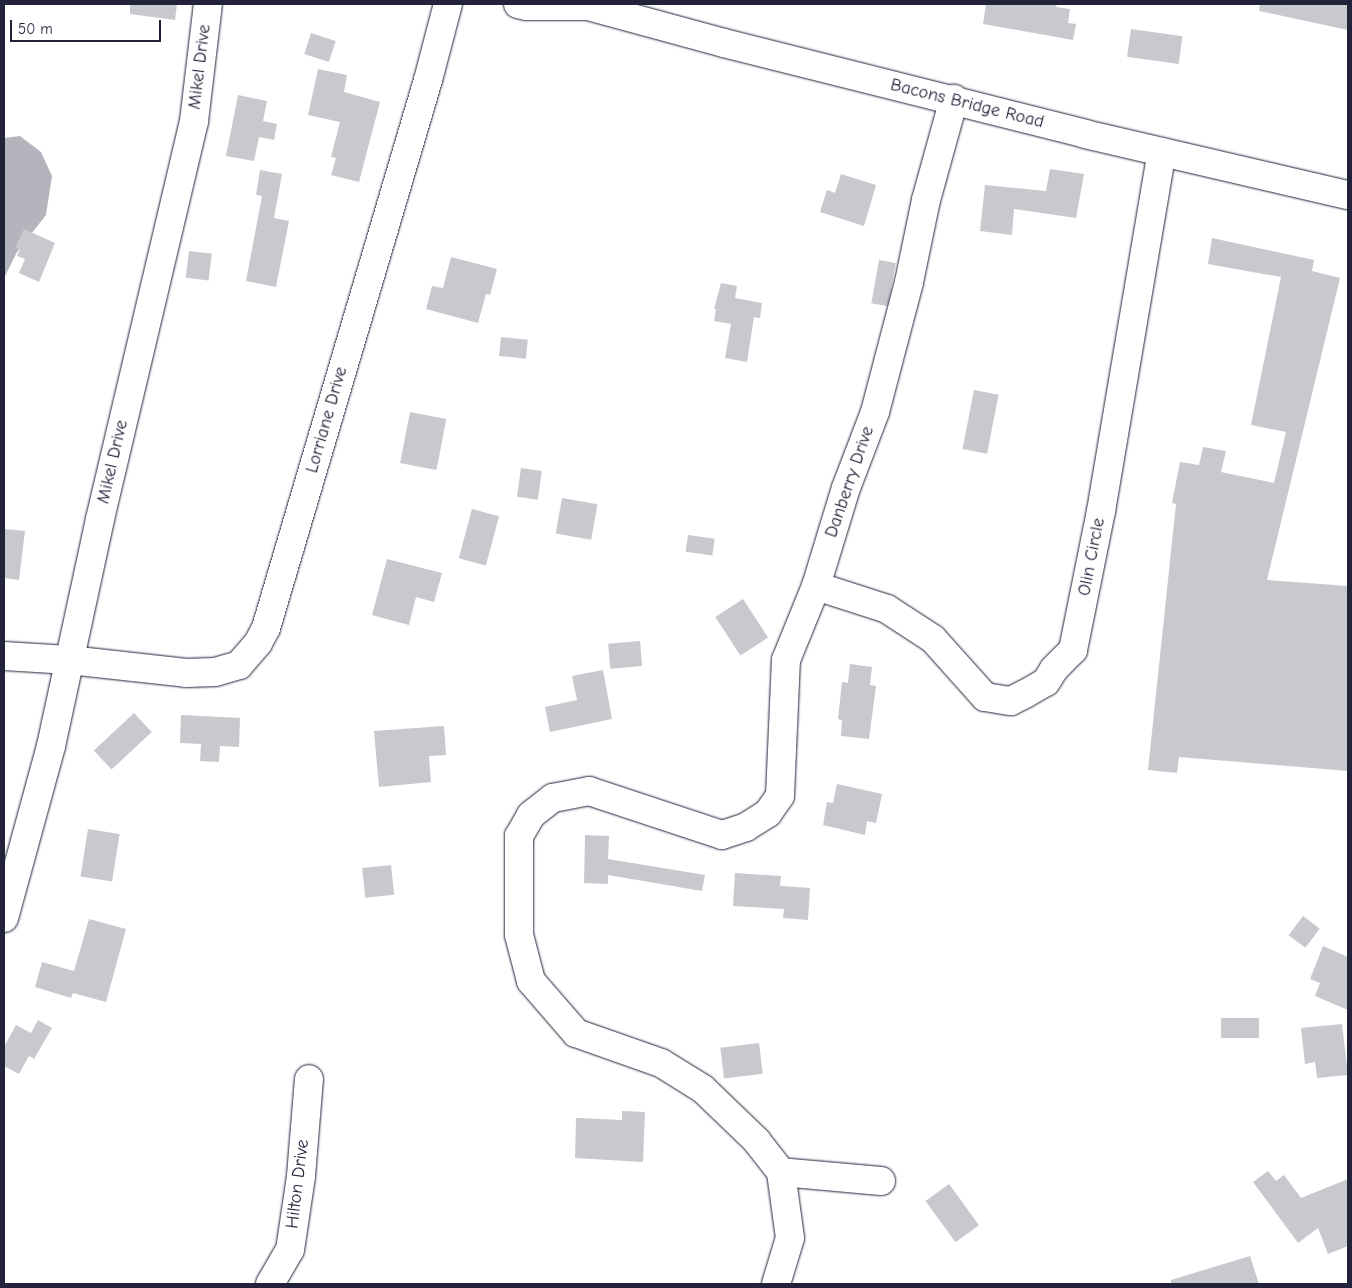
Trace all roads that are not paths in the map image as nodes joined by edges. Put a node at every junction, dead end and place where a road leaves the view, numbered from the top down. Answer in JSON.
{"nodes":[{"id":1,"x":208,"y":4,"type":"edge"},
{"id":2,"x":448,"y":4,"type":"edge"},
{"id":3,"x":518,"y":4,"type":"edge"},
{"id":4,"x":587,"y":5,"type":"edge"},
{"id":5,"x":954,"y":99,"type":"junction"},
{"id":6,"x":1162,"y":152,"type":"junction"},
{"id":7,"x":1348,"y":195,"type":"edge"},
{"id":8,"x":816,"y":586,"type":"junction"},
{"id":9,"x":4,"y":656,"type":"edge"},
{"id":10,"x":70,"y":660,"type":"junction"},
{"id":11,"x":4,"y":918,"type":"edge"},
{"id":12,"x":309,"y":1079,"type":"dead end"},
{"id":13,"x":781,"y":1172,"type":"junction"},
{"id":14,"x":881,"y":1181,"type":"dead end"},
{"id":15,"x":270,"y":1284,"type":"edge"},
{"id":16,"x":776,"y":1284,"type":"edge"}],
"edges":[{"from":1,"to":10,"type":"street","name":"Mikel Drive"},
{"from":2,"to":10,"type":"street","name":"Lorriane Drive"},
{"from":3,"to":4,"type":"street","name":"Bacons Bridge Road"},
{"from":4,"to":5,"type":"street","name":"Bacons Bridge Road"},
{"from":5,"to":6,"type":"street","name":"Bacons Bridge Road"},
{"from":5,"to":8,"type":"street","name":"Danberry Drive"},
{"from":6,"to":7,"type":"street","name":"Bacons Bridge Road"},
{"from":6,"to":8,"type":"street","name":"Olin Circle"},
{"from":8,"to":13,"type":"street","name":"Danberry Drive"},
{"from":9,"to":10,"type":"street","name":"Lorriane Drive"},
{"from":10,"to":11,"type":"street","name":"Mikel Drive"},
{"from":12,"to":15,"type":"street","name":"Hilton Drive"},
{"from":13,"to":14,"type":"street"},
{"from":13,"to":16,"type":"street"}]}
